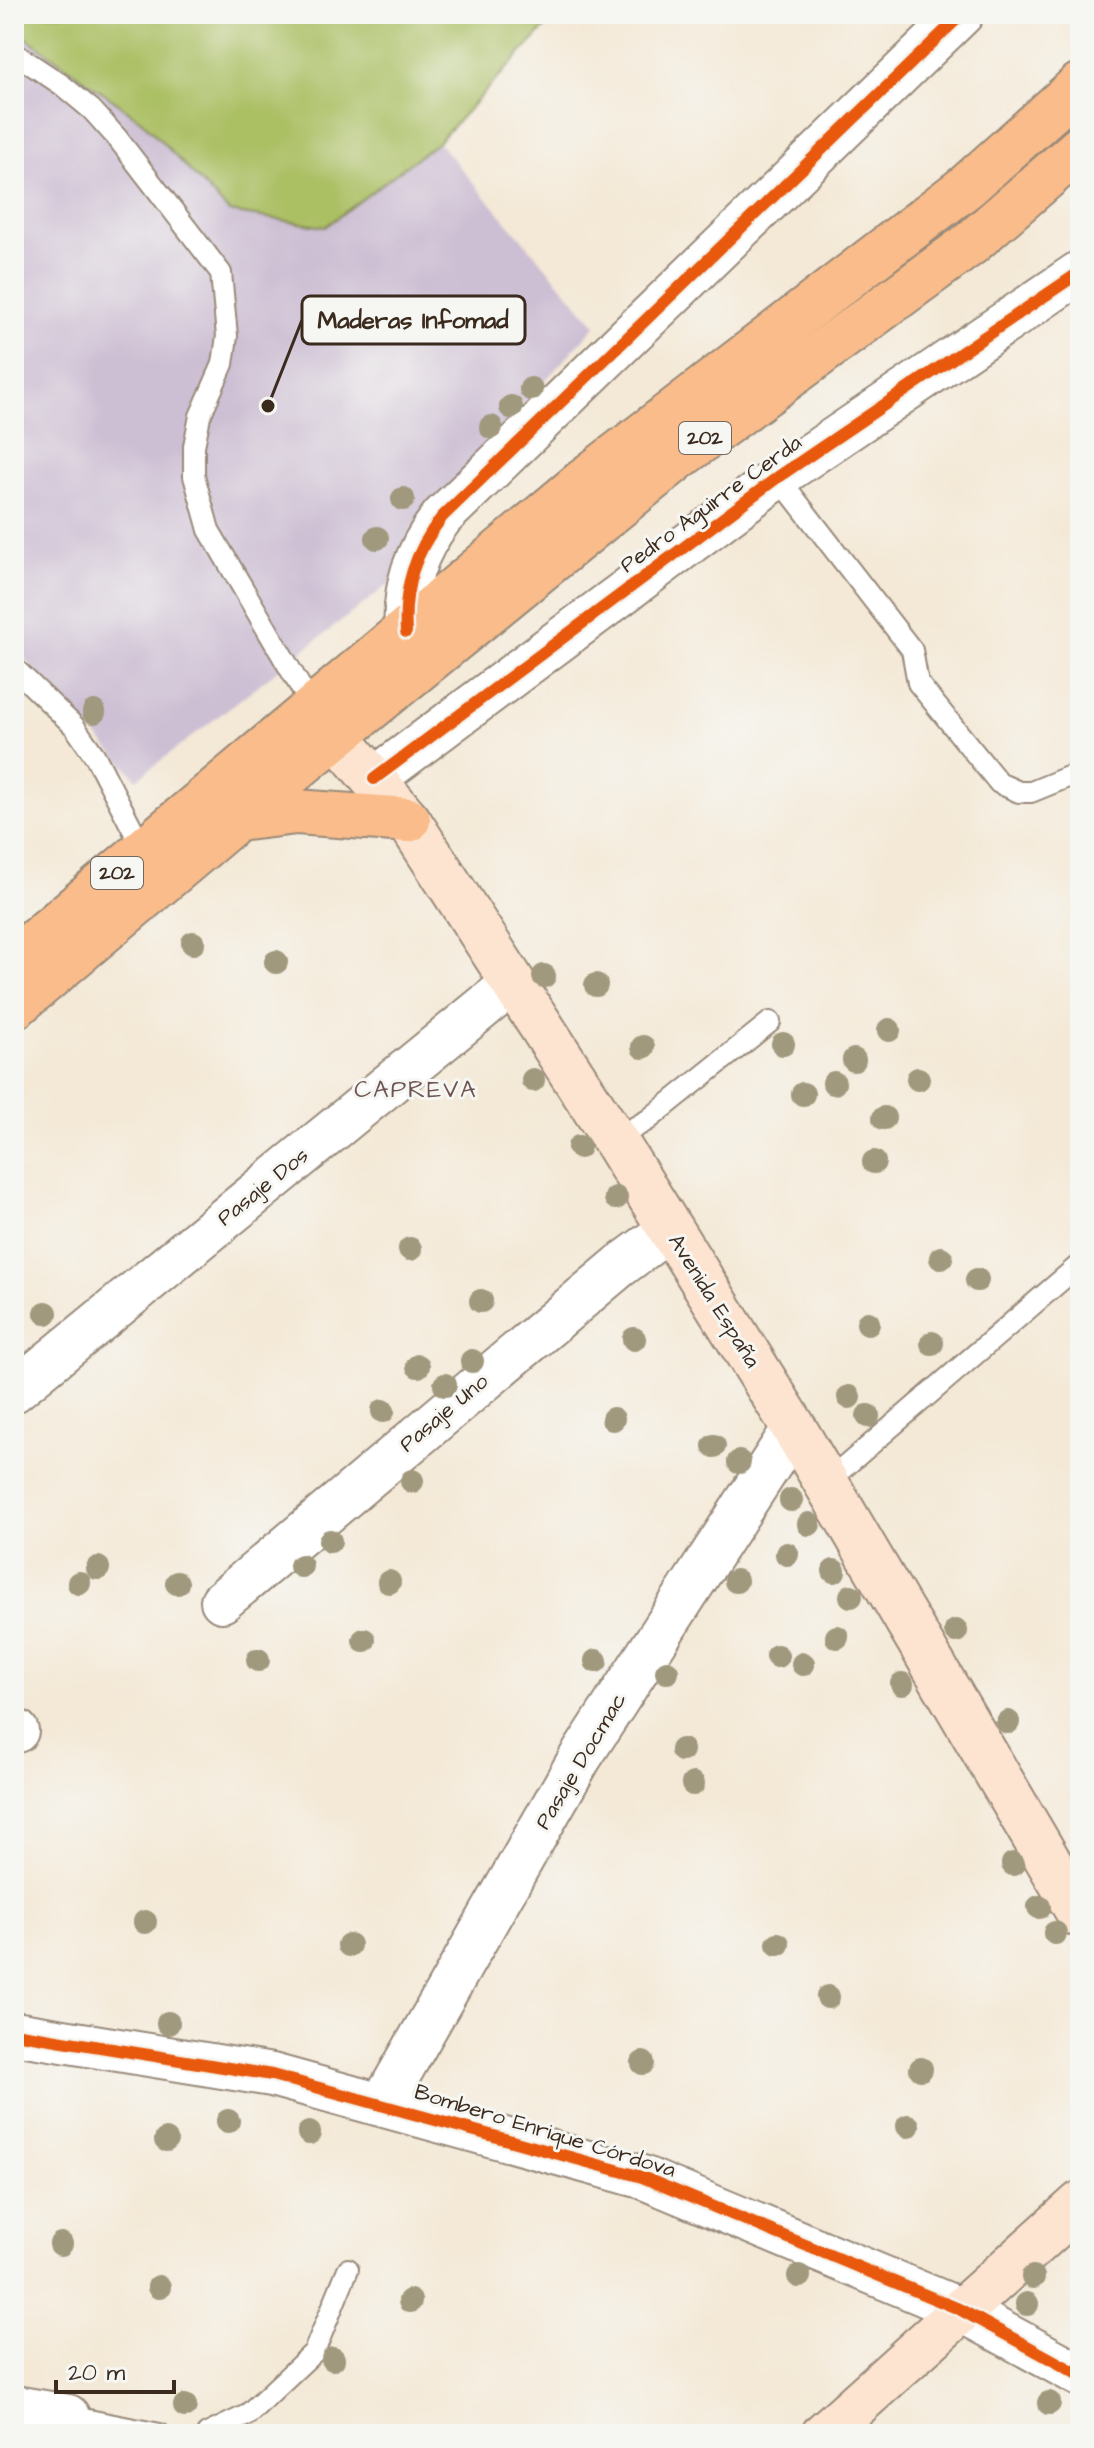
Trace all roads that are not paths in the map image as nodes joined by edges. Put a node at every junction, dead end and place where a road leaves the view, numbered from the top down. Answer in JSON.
{"nodes":[{"id":1,"x":962,"y":14,"type":"edge"},
{"id":2,"x":14,"y":53,"type":"edge"},
{"id":3,"x":1080,"y":85,"type":"edge"},
{"id":4,"x":1080,"y":148,"type":"edge"},
{"id":5,"x":1080,"y":272,"type":"edge"},
{"id":6,"x":778,"y":477,"type":"junction"},
{"id":7,"x":406,"y":632,"type":"junction"},
{"id":8,"x":14,"y":668,"type":"edge"},
{"id":9,"x":325,"y":724,"type":"junction"},
{"id":10,"x":1080,"y":772,"type":"edge"},
{"id":11,"x":374,"y":779,"type":"junction"},
{"id":12,"x":237,"y":819,"type":"junction"},
{"id":13,"x":408,"y":820,"type":"junction"},
{"id":14,"x":144,"y":851,"type":"junction"},
{"id":15,"x":14,"y":959,"type":"edge"},
{"id":16,"x":513,"y":983,"type":"junction"},
{"id":17,"x":14,"y":1007,"type":"edge"},
{"id":18,"x":770,"y":1022,"type":"dead end"},
{"id":19,"x":614,"y":1139,"type":"junction"},
{"id":20,"x":670,"y":1229,"type":"junction"},
{"id":21,"x":1080,"y":1264,"type":"edge"},
{"id":22,"x":14,"y":1391,"type":"edge"},
{"id":23,"x":794,"y":1428,"type":"junction"},
{"id":24,"x":826,"y":1483,"type":"junction"},
{"id":25,"x":222,"y":1601,"type":"dead end"},
{"id":26,"x":1080,"y":1915,"type":"edge"},
{"id":27,"x":14,"y":2033,"type":"edge"},
{"id":28,"x":383,"y":2103,"type":"junction"},
{"id":29,"x":1080,"y":2204,"type":"edge"},
{"id":30,"x":348,"y":2269,"type":"dead end"},
{"id":31,"x":959,"y":2309,"type":"junction"},
{"id":32,"x":1080,"y":2375,"type":"edge"},
{"id":33,"x":14,"y":2407,"type":"edge"},
{"id":34,"x":68,"y":2416,"type":"joint"},
{"id":35,"x":160,"y":2434,"type":"edge"},
{"id":36,"x":207,"y":2434,"type":"edge"},
{"id":37,"x":824,"y":2434,"type":"edge"}],
"edges":[{"from":1,"to":7,"type":"street"},
{"from":2,"to":9,"type":"lane"},
{"from":3,"to":7,"type":"highway","number":"202"},
{"from":4,"to":9,"type":"highway","number":"202"},
{"from":5,"to":6,"type":"street","name":"Pedro Aguirre Cerda"},
{"from":6,"to":10,"type":"lane"},
{"from":6,"to":11,"type":"street","name":"Pedro Aguirre Cerda"},
{"from":7,"to":9,"type":"highway","number":"202"},
{"from":8,"to":14,"type":"lane"},
{"from":9,"to":11,"type":"main road","name":"Avenida España"},
{"from":9,"to":12,"type":"highway","number":"202"},
{"from":9,"to":14,"type":"highway","number":"202"},
{"from":11,"to":13,"type":"main road","name":"Avenida España"},
{"from":12,"to":13,"type":"highway"},
{"from":12,"to":17,"type":"highway","number":"202"},
{"from":13,"to":16,"type":"main road","name":"Avenida España"},
{"from":14,"to":15,"type":"highway","number":"202"},
{"from":16,"to":19,"type":"main road","name":"Avenida España"},
{"from":16,"to":22,"type":"street","name":"Pasaje Dos"},
{"from":18,"to":19,"type":"lane"},
{"from":19,"to":20,"type":"main road","name":"Avenida España"},
{"from":20,"to":23,"type":"main road","name":"Avenida España"},
{"from":20,"to":25,"type":"street","name":"Pasaje Uno"},
{"from":21,"to":24,"type":"lane"},
{"from":23,"to":24,"type":"main road","name":"Avenida España"},
{"from":23,"to":28,"type":"street","name":"Pasaje Docmac"},
{"from":24,"to":26,"type":"main road","name":"Avenida España"},
{"from":27,"to":28,"type":"street","name":"Bombero Enrique Córdova"},
{"from":28,"to":31,"type":"street","name":"Bombero Enrique Córdova"},
{"from":29,"to":31,"type":"main road"},
{"from":30,"to":36,"type":"lane"},
{"from":31,"to":32,"type":"street","name":"Bombero Enrique Córdova"},
{"from":31,"to":37,"type":"main road"},
{"from":33,"to":34,"type":"street"},
{"from":34,"to":35,"type":"lane"}]}
